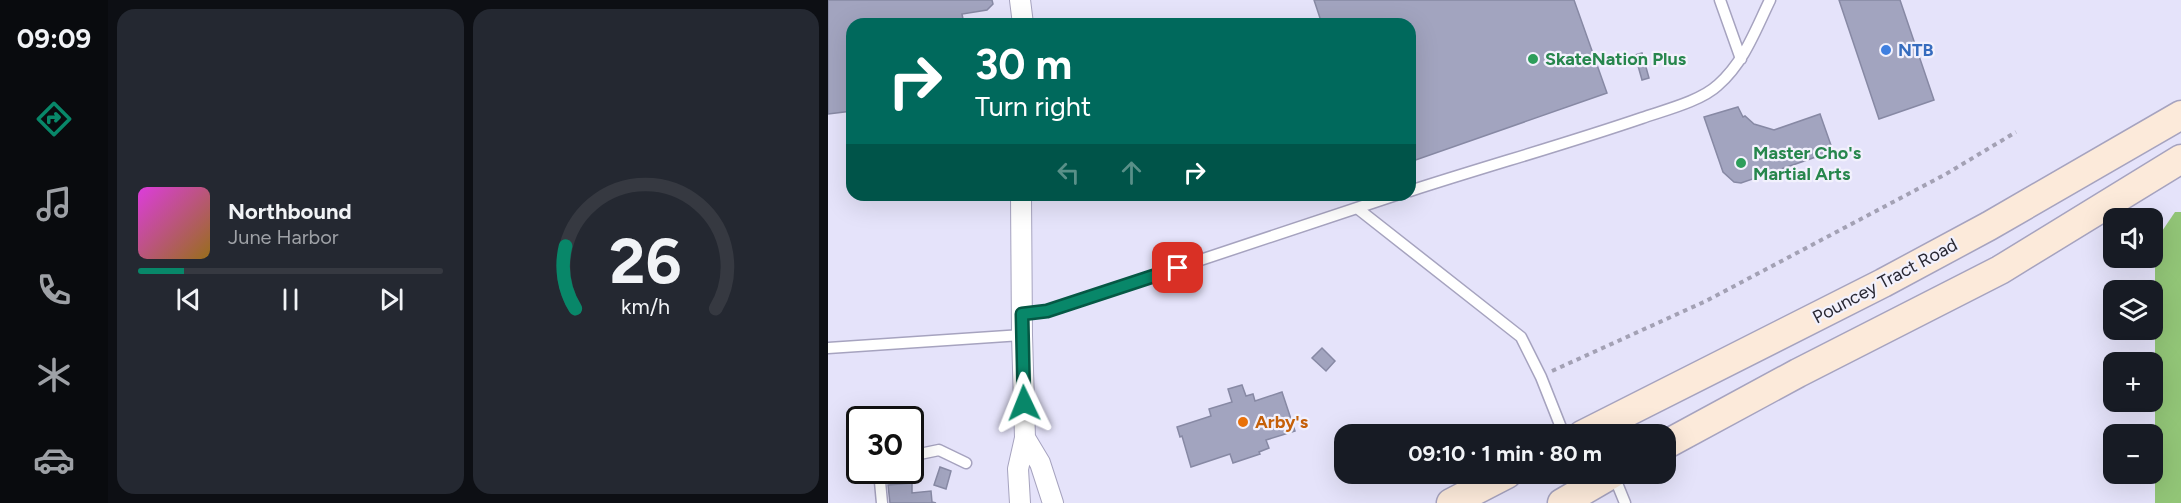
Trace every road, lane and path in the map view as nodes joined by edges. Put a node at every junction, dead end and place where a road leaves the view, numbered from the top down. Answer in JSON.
{"nodes":[{"id":1,"x":1020,"y":0,"type":"edge"},
{"id":2,"x":1720,"y":0,"type":"edge"},
{"id":3,"x":1770,"y":0,"type":"edge"},
{"id":4,"x":1022,"y":18,"type":"edge"},
{"id":5,"x":1741,"y":59,"type":"junction"},
{"id":6,"x":2181,"y":115,"type":"edge"},
{"id":7,"x":2016,"y":132,"type":"dead end"},
{"id":8,"x":2181,"y":159,"type":"edge"},
{"id":9,"x":1416,"y":189,"type":"edge"},
{"id":10,"x":1021,"y":201,"type":"edge"},
{"id":11,"x":1378,"y":201,"type":"edge"},
{"id":12,"x":1357,"y":208,"type":"junction"},
{"id":13,"x":1022,"y":314,"type":"junction"},
{"id":14,"x":1022,"y":335,"type":"junction"},
{"id":15,"x":828,"y":348,"type":"edge"},
{"id":16,"x":1541,"y":377,"type":"junction"},
{"id":17,"x":1560,"y":424,"type":"edge"},
{"id":18,"x":1604,"y":424,"type":"edge"},
{"id":19,"x":1026,"y":438,"type":"junction"},
{"id":20,"x":1676,"y":439,"type":"edge"},
{"id":21,"x":924,"y":453,"type":"edge"},
{"id":22,"x":966,"y":463,"type":"dead end"},
{"id":23,"x":880,"y":484,"type":"edge"},
{"id":24,"x":1488,"y":484,"type":"edge"},
{"id":25,"x":1599,"y":484,"type":"edge"},
{"id":26,"x":1617,"y":484,"type":"edge"},
{"id":27,"x":1577,"y":499,"type":"edge"},
{"id":28,"x":882,"y":503,"type":"edge"},
{"id":29,"x":1020,"y":503,"type":"edge"},
{"id":30,"x":1053,"y":503,"type":"edge"},
{"id":31,"x":1451,"y":503,"type":"edge"},
{"id":32,"x":1626,"y":503,"type":"edge"}],
"edges":[{"from":1,"to":4,"type":"street"},
{"from":2,"to":5,"type":"lane"},
{"from":3,"to":5,"type":"lane"},
{"from":5,"to":9,"type":"lane"},
{"from":6,"to":18,"type":"main road","name":"Pouncey Tract Road"},
{"from":7,"to":16,"type":"path"},
{"from":8,"to":20,"type":"main road"},
{"from":10,"to":13,"type":"street"},
{"from":11,"to":12,"type":"lane"},
{"from":12,"to":13,"type":"lane"},
{"from":12,"to":16,"type":"lane"},
{"from":13,"to":14,"type":"street"},
{"from":14,"to":15,"type":"lane"},
{"from":14,"to":19,"type":"street"},
{"from":16,"to":17,"type":"lane"},
{"from":19,"to":29,"type":"street"},
{"from":19,"to":30,"type":"street"},
{"from":21,"to":22,"type":"lane"},
{"from":23,"to":28,"type":"lane"},
{"from":24,"to":31,"type":"main road"},
{"from":25,"to":27,"type":"main road"},
{"from":26,"to":32,"type":"lane"}]}
